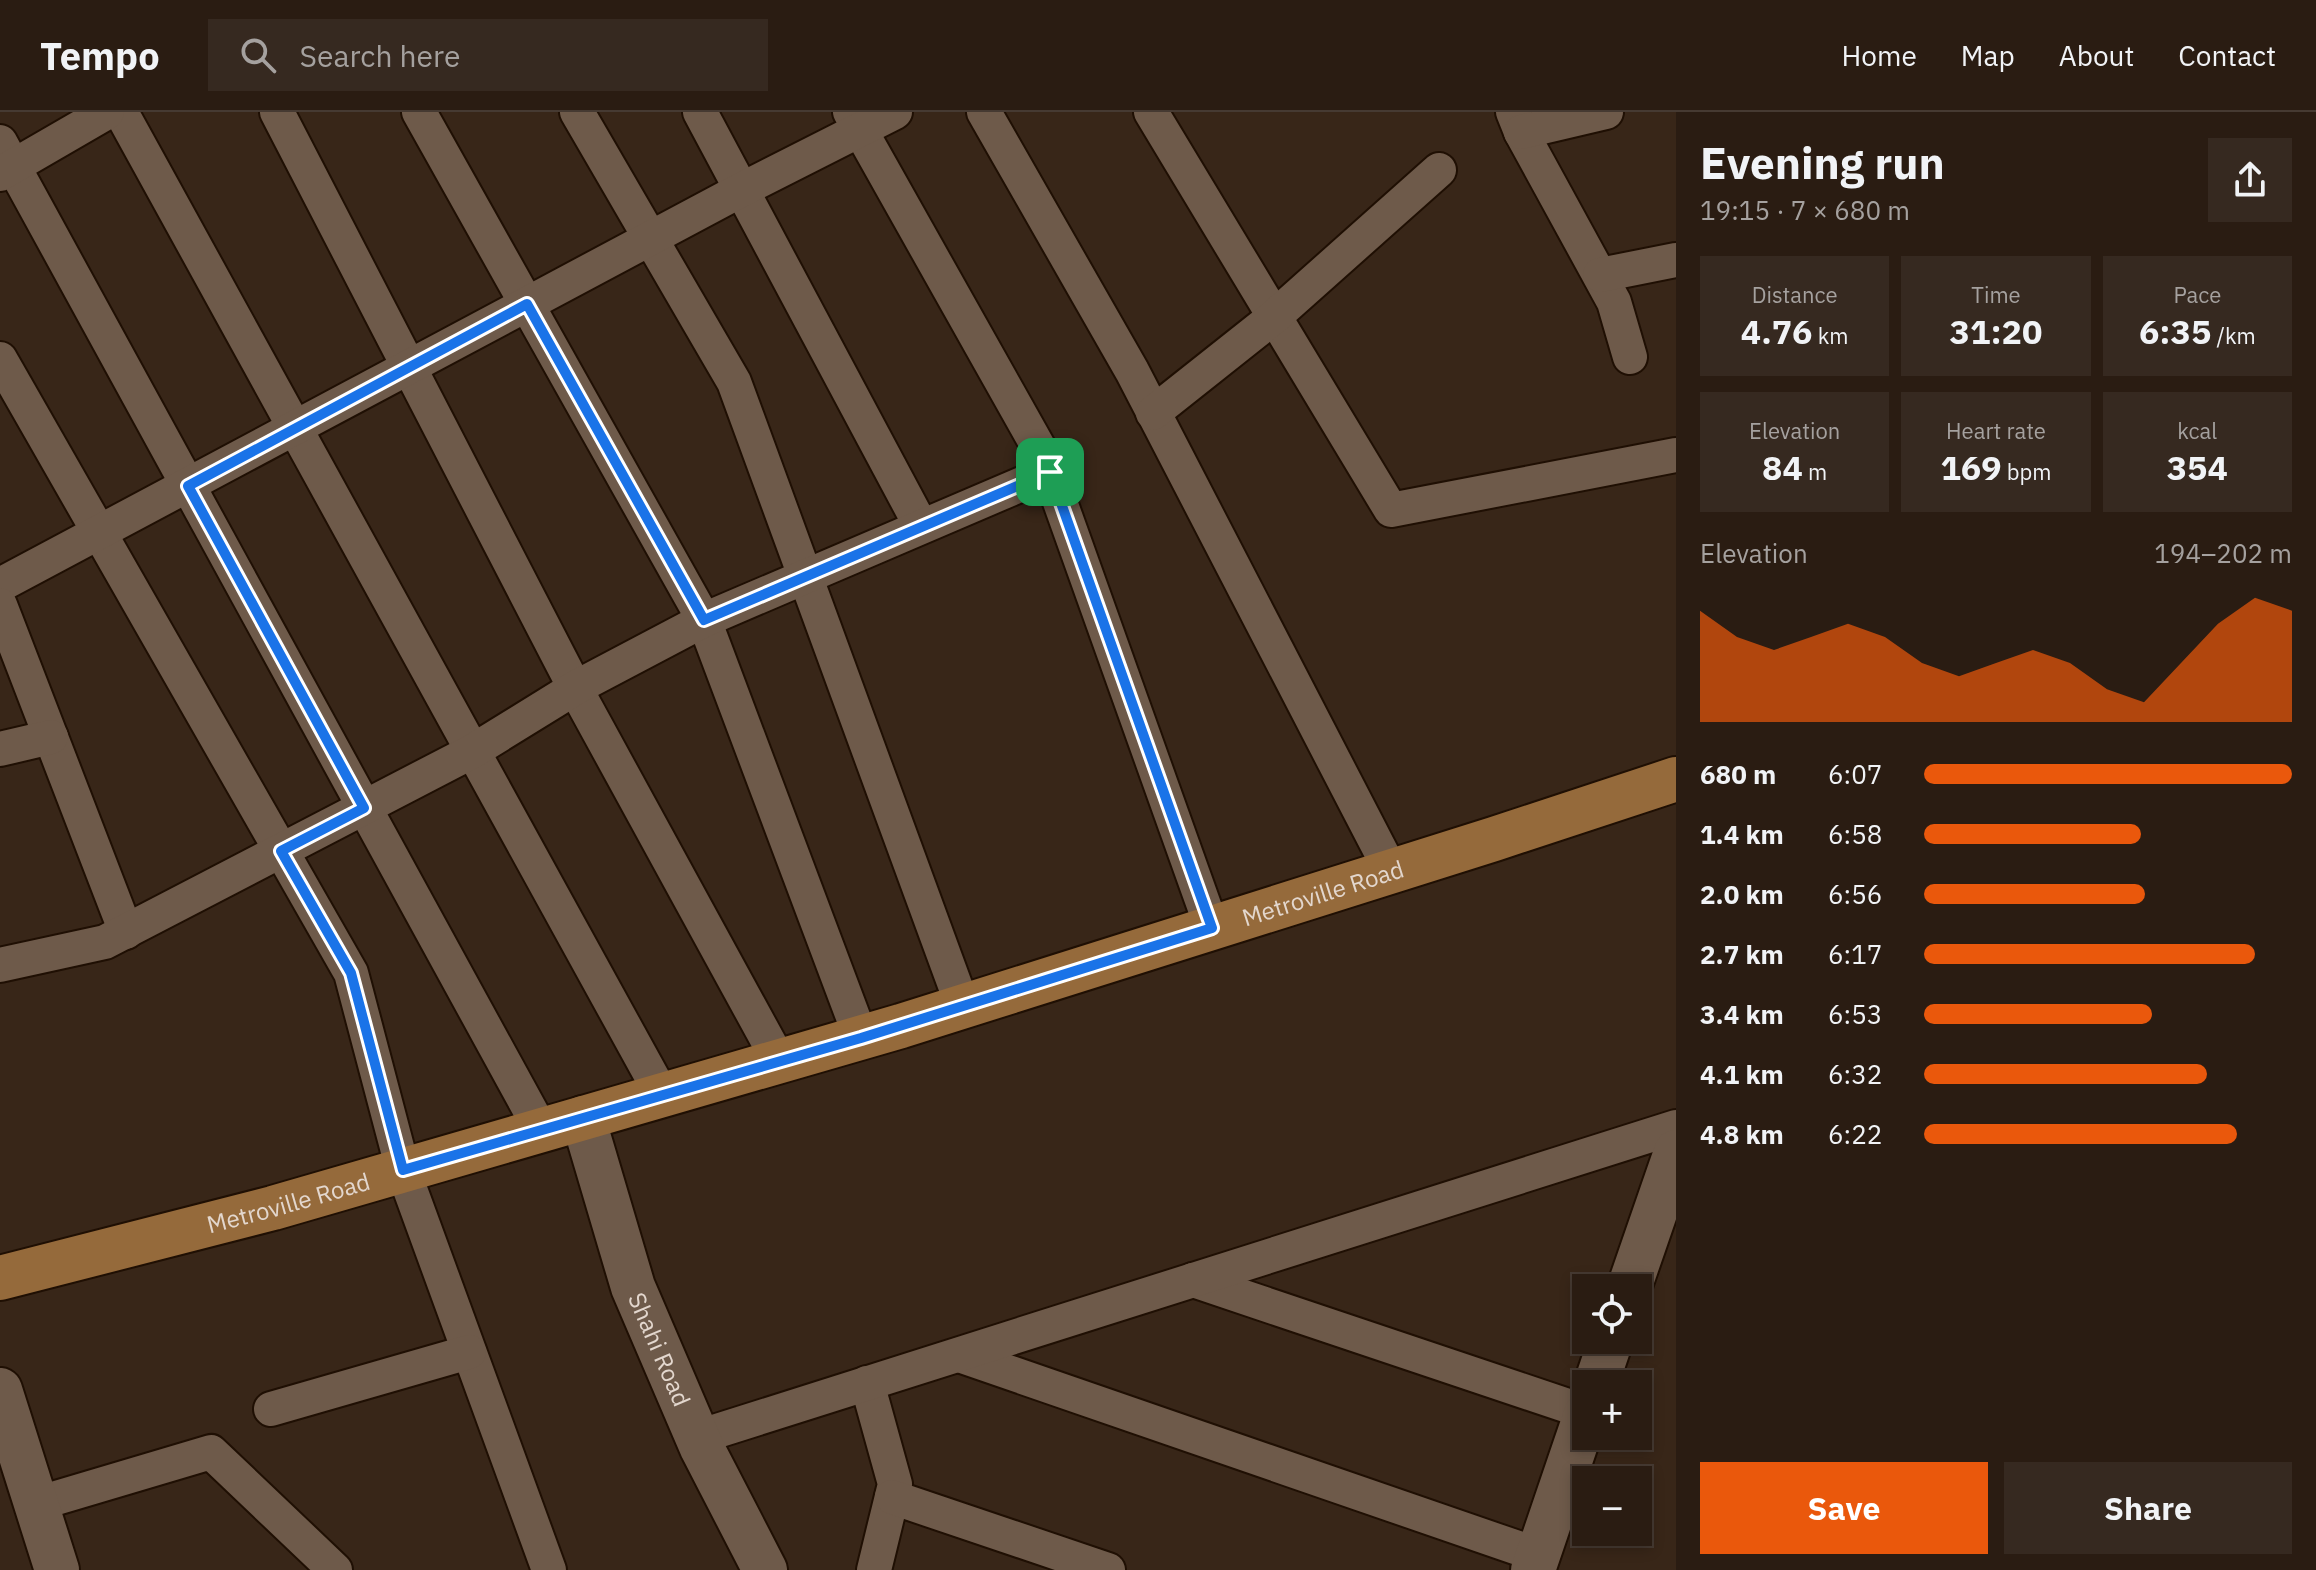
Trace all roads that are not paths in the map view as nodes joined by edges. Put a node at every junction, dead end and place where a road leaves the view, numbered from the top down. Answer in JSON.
{"nodes":[{"id":1,"x":107,"y":112,"type":"edge"},
{"id":2,"x":121,"y":112,"type":"edge"},
{"id":3,"x":277,"y":112,"type":"edge"},
{"id":4,"x":419,"y":112,"type":"edge"},
{"id":5,"x":577,"y":112,"type":"edge"},
{"id":6,"x":700,"y":112,"type":"edge"},
{"id":7,"x":895,"y":112,"type":"edge"},
{"id":8,"x":984,"y":112,"type":"edge"},
{"id":9,"x":1151,"y":112,"type":"edge"},
{"id":10,"x":1606,"y":112,"type":"edge"},
{"id":11,"x":855,"y":121,"type":"edge"},
{"id":12,"x":1517,"y":122,"type":"edge"},
{"id":13,"x":4,"y":161,"type":"edge"},
{"id":14,"x":1439,"y":170,"type":"dead end"},
{"id":15,"x":741,"y":190,"type":"junction"},
{"id":16,"x":651,"y":239,"type":"junction"},
{"id":17,"x":1676,"y":260,"type":"edge"},
{"id":18,"x":1600,"y":275,"type":"junction"},
{"id":19,"x":527,"y":304,"type":"junction"},
{"id":20,"x":1274,"y":317,"type":"junction"},
{"id":21,"x":1630,"y":357,"type":"dead end"},
{"id":22,"x":0,"y":359,"type":"edge"},
{"id":23,"x":409,"y":368,"type":"junction"},
{"id":24,"x":1153,"y":413,"type":"junction"},
{"id":25,"x":296,"y":428,"type":"junction"},
{"id":26,"x":1676,"y":455,"type":"edge"},
{"id":27,"x":1050,"y":472,"type":"junction"},
{"id":28,"x":188,"y":486,"type":"junction"},
{"id":29,"x":921,"y":526,"type":"junction"},
{"id":30,"x":99,"y":533,"type":"junction"},
{"id":31,"x":805,"y":576,"type":"junction"},
{"id":32,"x":0,"y":585,"type":"edge"},
{"id":33,"x":0,"y":605,"type":"edge"},
{"id":34,"x":704,"y":620,"type":"junction"},
{"id":35,"x":575,"y":688,"type":"junction"},
{"id":36,"x":51,"y":737,"type":"junction"},
{"id":37,"x":0,"y":749,"type":"edge"},
{"id":38,"x":473,"y":751,"type":"junction"},
{"id":39,"x":1676,"y":779,"type":"edge"},
{"id":40,"x":364,"y":808,"type":"junction"},
{"id":41,"x":281,"y":851,"type":"junction"},
{"id":42,"x":1391,"y":871,"type":"junction"},
{"id":43,"x":1212,"y":928,"type":"junction"},
{"id":44,"x":126,"y":932,"type":"junction"},
{"id":45,"x":0,"y":965,"type":"edge"},
{"id":46,"x":963,"y":1007,"type":"junction"},
{"id":47,"x":861,"y":1038,"type":"junction"},
{"id":48,"x":779,"y":1061,"type":"junction"},
{"id":49,"x":662,"y":1095,"type":"junction"},
{"id":50,"x":583,"y":1118,"type":"junction"},
{"id":51,"x":1676,"y":1127,"type":"edge"},
{"id":52,"x":541,"y":1130,"type":"junction"},
{"id":53,"x":1676,"y":1152,"type":"edge"},
{"id":54,"x":403,"y":1170,"type":"junction"},
{"id":55,"x":1634,"y":1274,"type":"edge"},
{"id":56,"x":0,"y":1278,"type":"edge"},
{"id":57,"x":1193,"y":1280,"type":"junction"},
{"id":58,"x":469,"y":1352,"type":"junction"},
{"id":59,"x":959,"y":1355,"type":"junction"},
{"id":60,"x":867,"y":1383,"type":"junction"},
{"id":61,"x":0,"y":1390,"type":"edge"},
{"id":62,"x":1572,"y":1408,"type":"edge"},
{"id":63,"x":271,"y":1409,"type":"dead end"},
{"id":64,"x":698,"y":1437,"type":"junction"},
{"id":65,"x":1574,"y":1450,"type":"edge"},
{"id":66,"x":892,"y":1497,"type":"junction"},
{"id":67,"x":36,"y":1504,"type":"junction"},
{"id":68,"x":1536,"y":1563,"type":"edge"},
{"id":69,"x":51,"y":1568,"type":"edge"},
{"id":70,"x":546,"y":1569,"type":"edge"},
{"id":71,"x":335,"y":1570,"type":"edge"},
{"id":72,"x":765,"y":1570,"type":"edge"},
{"id":73,"x":874,"y":1570,"type":"edge"},
{"id":74,"x":1108,"y":1570,"type":"edge"}],
"edges":[{"from":1,"to":13,"type":"street"},
{"from":2,"to":25,"type":"street"},
{"from":3,"to":23,"type":"street"},
{"from":4,"to":19,"type":"street"},
{"from":5,"to":16,"type":"street"},
{"from":6,"to":15,"type":"street"},
{"from":7,"to":11,"type":"street"},
{"from":8,"to":24,"type":"street"},
{"from":9,"to":20,"type":"street"},
{"from":10,"to":12,"type":"street"},
{"from":11,"to":15,"type":"street"},
{"from":11,"to":27,"type":"street"},
{"from":12,"to":18,"type":"street"},
{"from":13,"to":28,"type":"street"},
{"from":14,"to":20,"type":"street"},
{"from":15,"to":16,"type":"street"},
{"from":15,"to":29,"type":"street"},
{"from":16,"to":19,"type":"street"},
{"from":16,"to":31,"type":"street"},
{"from":17,"to":18,"type":"street"},
{"from":18,"to":21,"type":"street"},
{"from":19,"to":23,"type":"street"},
{"from":19,"to":34,"type":"street"},
{"from":20,"to":24,"type":"street"},
{"from":20,"to":26,"type":"street"},
{"from":22,"to":30,"type":"street"},
{"from":23,"to":25,"type":"street"},
{"from":23,"to":35,"type":"street"},
{"from":24,"to":42,"type":"street"},
{"from":25,"to":28,"type":"street"},
{"from":25,"to":38,"type":"street"},
{"from":27,"to":29,"type":"street"},
{"from":27,"to":43,"type":"street"},
{"from":28,"to":30,"type":"street"},
{"from":28,"to":40,"type":"street"},
{"from":29,"to":31,"type":"street"},
{"from":30,"to":32,"type":"street"},
{"from":30,"to":41,"type":"street"},
{"from":31,"to":34,"type":"street"},
{"from":31,"to":46,"type":"street"},
{"from":33,"to":36,"type":"street"},
{"from":34,"to":35,"type":"street"},
{"from":34,"to":47,"type":"street"},
{"from":35,"to":38,"type":"street"},
{"from":35,"to":48,"type":"street"},
{"from":36,"to":37,"type":"street"},
{"from":36,"to":44,"type":"street"},
{"from":38,"to":40,"type":"street"},
{"from":38,"to":49,"type":"street"},
{"from":39,"to":42,"type":"main road","name":"Metroville Road"},
{"from":40,"to":41,"type":"street"},
{"from":40,"to":52,"type":"street"},
{"from":41,"to":44,"type":"street"},
{"from":41,"to":54,"type":"street"},
{"from":42,"to":43,"type":"main road","name":"Metroville Road"},
{"from":43,"to":46,"type":"main road","name":"Metroville Road"},
{"from":44,"to":45,"type":"street"},
{"from":46,"to":47,"type":"main road","name":"Metroville Road"},
{"from":47,"to":48,"type":"main road","name":"Metroville Road"},
{"from":48,"to":49,"type":"main road","name":"Metroville Road"},
{"from":49,"to":50,"type":"main road","name":"Metroville Road"},
{"from":50,"to":52,"type":"main road","name":"Metroville Road"},
{"from":50,"to":64,"type":"street","name":"Shahi Road"},
{"from":51,"to":57,"type":"street"},
{"from":52,"to":54,"type":"main road","name":"Metroville Road"},
{"from":53,"to":55,"type":"street"},
{"from":54,"to":56,"type":"main road","name":"Metroville Road"},
{"from":54,"to":58,"type":"street"},
{"from":57,"to":59,"type":"street"},
{"from":57,"to":62,"type":"street"},
{"from":58,"to":63,"type":"street"},
{"from":58,"to":70,"type":"street"},
{"from":59,"to":60,"type":"street"},
{"from":59,"to":68,"type":"street"},
{"from":60,"to":64,"type":"street"},
{"from":60,"to":66,"type":"street"},
{"from":61,"to":67,"type":"street"},
{"from":64,"to":72,"type":"street","name":"Shahi Road"},
{"from":65,"to":68,"type":"street"},
{"from":66,"to":73,"type":"street"},
{"from":66,"to":74,"type":"street"},
{"from":67,"to":69,"type":"street"},
{"from":67,"to":71,"type":"street"}]}
